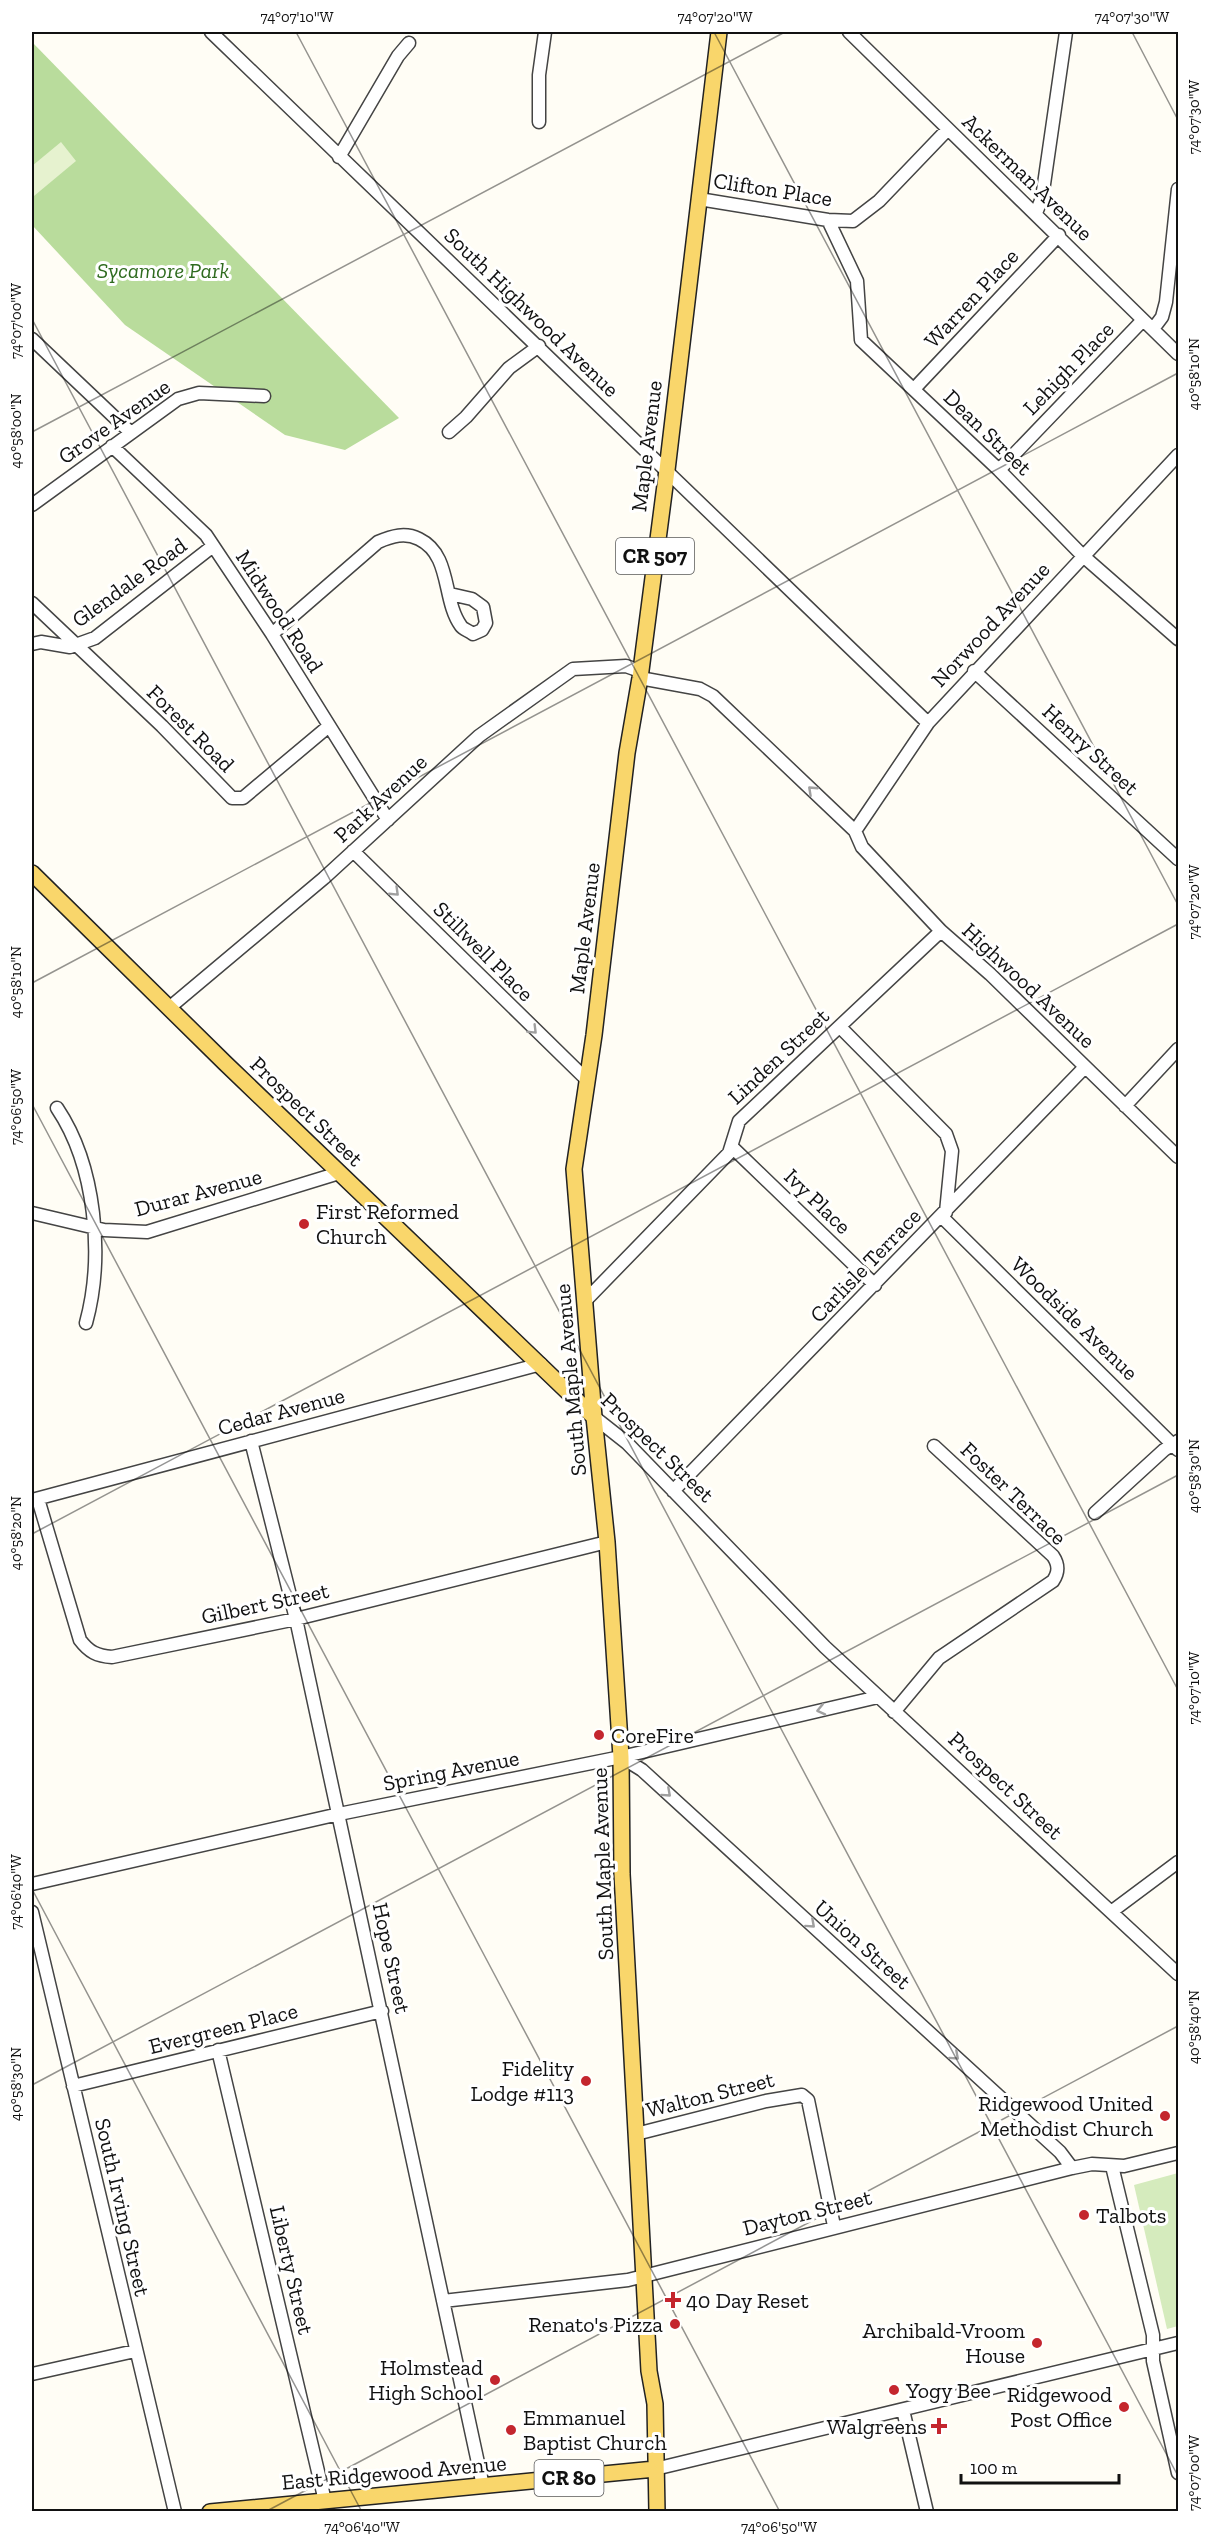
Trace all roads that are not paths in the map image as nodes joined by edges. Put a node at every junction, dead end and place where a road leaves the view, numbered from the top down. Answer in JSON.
{"nodes":[{"id":1,"x":211,"y":32,"type":"edge"},
{"id":2,"x":545,"y":32,"type":"edge"},
{"id":3,"x":719,"y":32,"type":"edge"},
{"id":4,"x":849,"y":32,"type":"edge"},
{"id":5,"x":1066,"y":32,"type":"edge"},
{"id":6,"x":409,"y":43,"type":"dead end"},
{"id":7,"x":539,"y":122,"type":"dead end"},
{"id":8,"x":948,"y":129,"type":"junction"},
{"id":9,"x":339,"y":157,"type":"junction"},
{"id":10,"x":1179,"y":189,"type":"edge"},
{"id":11,"x":699,"y":199,"type":"junction"},
{"id":12,"x":1036,"y":213,"type":"junction"},
{"id":13,"x":828,"y":220,"type":"junction"},
{"id":14,"x":1059,"y":235,"type":"junction"},
{"id":15,"x":1143,"y":320,"type":"junction"},
{"id":16,"x":1153,"y":329,"type":"junction"},
{"id":17,"x":32,"y":339,"type":"edge"},
{"id":18,"x":539,"y":346,"type":"junction"},
{"id":19,"x":1179,"y":354,"type":"edge"},
{"id":20,"x":914,"y":389,"type":"junction"},
{"id":21,"x":264,"y":396,"type":"dead end"},
{"id":22,"x":130,"y":432,"type":"junction"},
{"id":23,"x":449,"y":432,"type":"dead end"},
{"id":24,"x":112,"y":446,"type":"junction"},
{"id":25,"x":1179,"y":455,"type":"edge"},
{"id":26,"x":667,"y":470,"type":"junction"},
{"id":27,"x":999,"y":470,"type":"junction"},
{"id":28,"x":32,"y":505,"type":"edge"},
{"id":29,"x":213,"y":546,"type":"junction"},
{"id":30,"x":1082,"y":555,"type":"junction"},
{"id":31,"x":450,"y":594,"type":"dead end"},
{"id":32,"x":32,"y":603,"type":"edge"},
{"id":33,"x":272,"y":634,"type":"junction"},
{"id":34,"x":1179,"y":639,"type":"edge"},
{"id":35,"x":32,"y":644,"type":"edge"},
{"id":36,"x":75,"y":646,"type":"junction"},
{"id":37,"x":974,"y":671,"type":"junction"},
{"id":38,"x":640,"y":674,"type":"junction"},
{"id":39,"x":928,"y":723,"type":"junction"},
{"id":40,"x":329,"y":726,"type":"junction"},
{"id":41,"x":388,"y":820,"type":"junction"},
{"id":42,"x":856,"y":835,"type":"junction"},
{"id":43,"x":353,"y":851,"type":"junction"},
{"id":44,"x":1179,"y":859,"type":"edge"},
{"id":45,"x":32,"y":873,"type":"edge"},
{"id":46,"x":941,"y":931,"type":"junction"},
{"id":47,"x":169,"y":1008,"type":"junction"},
{"id":48,"x":840,"y":1027,"type":"junction"},
{"id":49,"x":1179,"y":1048,"type":"edge"},
{"id":50,"x":1085,"y":1067,"type":"junction"},
{"id":51,"x":586,"y":1079,"type":"junction"},
{"id":52,"x":1125,"y":1106,"type":"junction"},
{"id":53,"x":57,"y":1108,"type":"dead end"},
{"id":54,"x":732,"y":1147,"type":"junction"},
{"id":55,"x":1179,"y":1157,"type":"edge"},
{"id":56,"x":339,"y":1173,"type":"junction"},
{"id":57,"x":32,"y":1213,"type":"edge"},
{"id":58,"x":944,"y":1215,"type":"junction"},
{"id":59,"x":96,"y":1228,"type":"junction"},
{"id":60,"x":875,"y":1285,"type":"junction"},
{"id":61,"x":586,"y":1300,"type":"junction"},
{"id":62,"x":86,"y":1323,"type":"dead end"},
{"id":63,"x":541,"y":1364,"type":"junction"},
{"id":64,"x":594,"y":1417,"type":"junction"},
{"id":65,"x":252,"y":1441,"type":"junction"},
{"id":66,"x":1177,"y":1445,"type":"edge"},
{"id":67,"x":934,"y":1446,"type":"dead end"},
{"id":68,"x":673,"y":1491,"type":"junction"},
{"id":69,"x":35,"y":1500,"type":"edge"},
{"id":70,"x":1095,"y":1513,"type":"dead end"},
{"id":71,"x":607,"y":1542,"type":"junction"},
{"id":72,"x":296,"y":1619,"type":"junction"},
{"id":73,"x":878,"y":1697,"type":"junction"},
{"id":74,"x":894,"y":1712,"type":"junction"},
{"id":75,"x":621,"y":1757,"type":"junction"},
{"id":76,"x":339,"y":1814,"type":"junction"},
{"id":77,"x":1179,"y":1862,"type":"edge"},
{"id":78,"x":32,"y":1884,"type":"edge"},
{"id":79,"x":32,"y":1912,"type":"edge"},
{"id":80,"x":1111,"y":1912,"type":"junction"},
{"id":81,"x":1179,"y":1974,"type":"edge"},
{"id":82,"x":382,"y":2011,"type":"junction"},
{"id":83,"x":218,"y":2050,"type":"junction"},
{"id":84,"x":73,"y":2086,"type":"junction"},
{"id":85,"x":636,"y":2134,"type":"junction"},
{"id":86,"x":1179,"y":2153,"type":"edge"},
{"id":87,"x":1112,"y":2166,"type":"junction"},
{"id":88,"x":1072,"y":2168,"type":"junction"},
{"id":89,"x":834,"y":2226,"type":"junction"},
{"id":90,"x":643,"y":2276,"type":"junction"},
{"id":91,"x":443,"y":2301,"type":"junction"},
{"id":92,"x":1179,"y":2343,"type":"edge"},
{"id":93,"x":1153,"y":2349,"type":"junction"},
{"id":94,"x":135,"y":2350,"type":"junction"},
{"id":95,"x":32,"y":2374,"type":"edge"},
{"id":96,"x":903,"y":2410,"type":"junction"},
{"id":97,"x":655,"y":2469,"type":"junction"},
{"id":98,"x":1179,"y":2473,"type":"edge"},
{"id":99,"x":483,"y":2486,"type":"junction"},
{"id":100,"x":325,"y":2500,"type":"junction"},
{"id":101,"x":175,"y":2511,"type":"edge"},
{"id":102,"x":210,"y":2511,"type":"edge"},
{"id":103,"x":657,"y":2511,"type":"edge"},
{"id":104,"x":927,"y":2511,"type":"edge"}],
"edges":[{"from":1,"to":9,"type":"street","name":"South Highwood Avenue"},
{"from":2,"to":7,"type":"street"},
{"from":3,"to":11,"type":"main road","name":"Maple Avenue","number":"CR 507"},
{"from":4,"to":8,"type":"street","name":"Ackerman Avenue"},
{"from":5,"to":12,"type":"street"},
{"from":6,"to":9,"type":"street"},
{"from":8,"to":12,"type":"street","name":"Ackerman Avenue"},
{"from":8,"to":13,"type":"street","name":"Clifton Place"},
{"from":9,"to":18,"type":"street","name":"South Highwood Avenue"},
{"from":10,"to":16,"type":"street"},
{"from":11,"to":13,"type":"street","name":"Clifton Place"},
{"from":11,"to":26,"type":"main road","name":"Maple Avenue","number":"CR 507"},
{"from":12,"to":14,"type":"street","name":"Ackerman Avenue"},
{"from":13,"to":20,"type":"street","name":"Dean Street"},
{"from":14,"to":15,"type":"street","name":"Ackerman Avenue"},
{"from":14,"to":20,"type":"street","name":"Warren Place"},
{"from":15,"to":16,"type":"street","name":"Ackerman Avenue"},
{"from":15,"to":27,"type":"street","name":"Lehigh Place"},
{"from":16,"to":19,"type":"street","name":"Ackerman Avenue"},
{"from":17,"to":22,"type":"street"},
{"from":18,"to":23,"type":"street"},
{"from":18,"to":26,"type":"street","name":"South Highwood Avenue"},
{"from":20,"to":27,"type":"street","name":"Dean Street"},
{"from":21,"to":22,"type":"street","name":"Grove Avenue"},
{"from":22,"to":24,"type":"street","name":"Grove Avenue"},
{"from":24,"to":28,"type":"street","name":"Grove Avenue"},
{"from":24,"to":29,"type":"street","name":"Midwood Road"},
{"from":25,"to":30,"type":"street","name":"Norwood Avenue"},
{"from":26,"to":38,"type":"main road","name":"Maple Avenue","number":"CR 507"},
{"from":26,"to":39,"type":"street","name":"South Highwood Avenue"},
{"from":27,"to":30,"type":"street","name":"Dean Street"},
{"from":29,"to":33,"type":"street","name":"Midwood Road"},
{"from":29,"to":36,"type":"street","name":"Glendale Road"},
{"from":30,"to":34,"type":"street","name":"Dean Street"},
{"from":30,"to":37,"type":"street","name":"Norwood Avenue"},
{"from":31,"to":33,"type":"street"},
{"from":32,"to":36,"type":"street","name":"Forest Road"},
{"from":33,"to":40,"type":"street","name":"Midwood Road"},
{"from":35,"to":36,"type":"street","name":"Glendale Road"},
{"from":36,"to":40,"type":"street","name":"Forest Road"},
{"from":37,"to":39,"type":"street","name":"Norwood Avenue"},
{"from":37,"to":44,"type":"street","name":"Henry Street"},
{"from":38,"to":41,"type":"street","name":"Park Avenue"},
{"from":42,"to":38,"type":"street","name":"Highwood Avenue","one_way":true},
{"from":38,"to":51,"type":"main road","name":"Maple Avenue","number":"CR 507"},
{"from":39,"to":42,"type":"street","name":"Norwood Avenue"},
{"from":40,"to":41,"type":"street","name":"Midwood Road"},
{"from":41,"to":43,"type":"street","name":"Park Avenue"},
{"from":42,"to":46,"type":"street","name":"Highwood Avenue"},
{"from":43,"to":47,"type":"street","name":"Park Avenue"},
{"from":43,"to":51,"type":"street","name":"Stillwell Place","one_way":true},
{"from":45,"to":47,"type":"main road","name":"Prospect Street"},
{"from":46,"to":48,"type":"street","name":"Linden Street"},
{"from":46,"to":50,"type":"street","name":"Highwood Avenue"},
{"from":47,"to":56,"type":"main road","name":"Prospect Street"},
{"from":48,"to":54,"type":"street","name":"Linden Street"},
{"from":48,"to":58,"type":"street"},
{"from":49,"to":52,"type":"street"},
{"from":50,"to":52,"type":"street","name":"Highwood Avenue"},
{"from":50,"to":58,"type":"street","name":"Carlisle Terrace"},
{"from":51,"to":61,"type":"main road","name":"South Maple Avenue","number":"CR 507"},
{"from":52,"to":55,"type":"street","name":"Highwood Avenue"},
{"from":53,"to":59,"type":"street"},
{"from":54,"to":60,"type":"street","name":"Ivy Place"},
{"from":54,"to":61,"type":"street","name":"Linden Street"},
{"from":56,"to":59,"type":"street","name":"Durar Avenue"},
{"from":56,"to":63,"type":"main road","name":"Prospect Street"},
{"from":57,"to":59,"type":"street","name":"Durar Avenue"},
{"from":58,"to":60,"type":"street","name":"Carlisle Terrace"},
{"from":58,"to":66,"type":"street","name":"Woodside Avenue"},
{"from":59,"to":62,"type":"street"},
{"from":60,"to":68,"type":"street","name":"Carlisle Terrace"},
{"from":61,"to":64,"type":"main road","name":"South Maple Avenue","number":"CR 507"},
{"from":63,"to":64,"type":"main road","name":"Prospect Street"},
{"from":63,"to":65,"type":"street","name":"Cedar Avenue"},
{"from":64,"to":68,"type":"street","name":"Prospect Street"},
{"from":64,"to":71,"type":"main road","name":"South Maple Avenue","number":"CR 507"},
{"from":65,"to":69,"type":"street","name":"Cedar Avenue"},
{"from":65,"to":72,"type":"street","name":"Hope Street"},
{"from":66,"to":70,"type":"street"},
{"from":67,"to":74,"type":"street","name":"Foster Terrace"},
{"from":68,"to":73,"type":"street","name":"Prospect Street"},
{"from":69,"to":72,"type":"street","name":"Gilbert Street"},
{"from":71,"to":72,"type":"street","name":"Gilbert Street"},
{"from":71,"to":75,"type":"main road","name":"South Maple Avenue","number":"CR 507"},
{"from":72,"to":76,"type":"street","name":"Hope Street"},
{"from":73,"to":74,"type":"street","name":"Prospect Street"},
{"from":73,"to":75,"type":"street","name":"Spring Avenue","one_way":true},
{"from":74,"to":80,"type":"street","name":"Prospect Street"},
{"from":75,"to":76,"type":"street","name":"Spring Avenue"},
{"from":75,"to":85,"type":"main road","name":"South Maple Avenue","number":"CR 507"},
{"from":75,"to":88,"type":"street","name":"Union Street","one_way":true},
{"from":76,"to":78,"type":"street","name":"Spring Avenue"},
{"from":76,"to":82,"type":"street","name":"Hope Street"},
{"from":77,"to":80,"type":"street"},
{"from":79,"to":84,"type":"street","name":"South Irving Street"},
{"from":80,"to":81,"type":"street","name":"Prospect Street"},
{"from":82,"to":83,"type":"street","name":"Evergreen Place"},
{"from":82,"to":91,"type":"street","name":"Hope Street"},
{"from":83,"to":84,"type":"street","name":"Evergreen Place"},
{"from":83,"to":100,"type":"street","name":"Liberty Street"},
{"from":84,"to":94,"type":"street","name":"South Irving Street"},
{"from":85,"to":89,"type":"street","name":"Walton Street"},
{"from":85,"to":90,"type":"main road","name":"South Maple Avenue","number":"CR 507"},
{"from":86,"to":87,"type":"street","name":"Dayton Street"},
{"from":87,"to":88,"type":"street","name":"Dayton Street"},
{"from":87,"to":93,"type":"street"},
{"from":88,"to":89,"type":"street","name":"Dayton Street"},
{"from":89,"to":90,"type":"street","name":"Dayton Street"},
{"from":90,"to":91,"type":"street","name":"Dayton Street"},
{"from":90,"to":97,"type":"main road","name":"South Maple Avenue","number":"CR 507"},
{"from":91,"to":99,"type":"street","name":"Hope Street"},
{"from":92,"to":93,"type":"street","name":"East Ridgewood Avenue"},
{"from":93,"to":96,"type":"street","name":"East Ridgewood Avenue"},
{"from":93,"to":98,"type":"street"},
{"from":94,"to":95,"type":"street"},
{"from":94,"to":101,"type":"street","name":"South Irving Street"},
{"from":96,"to":97,"type":"street","name":"East Ridgewood Avenue"},
{"from":96,"to":104,"type":"street"},
{"from":97,"to":99,"type":"main road","name":"East Ridgewood Avenue","number":"CR 80"},
{"from":97,"to":103,"type":"main road","number":"CR 507"},
{"from":99,"to":100,"type":"main road","name":"East Ridgewood Avenue","number":"CR 80"},
{"from":100,"to":102,"type":"main road","name":"East Ridgewood Avenue","number":"CR 80"}]}
